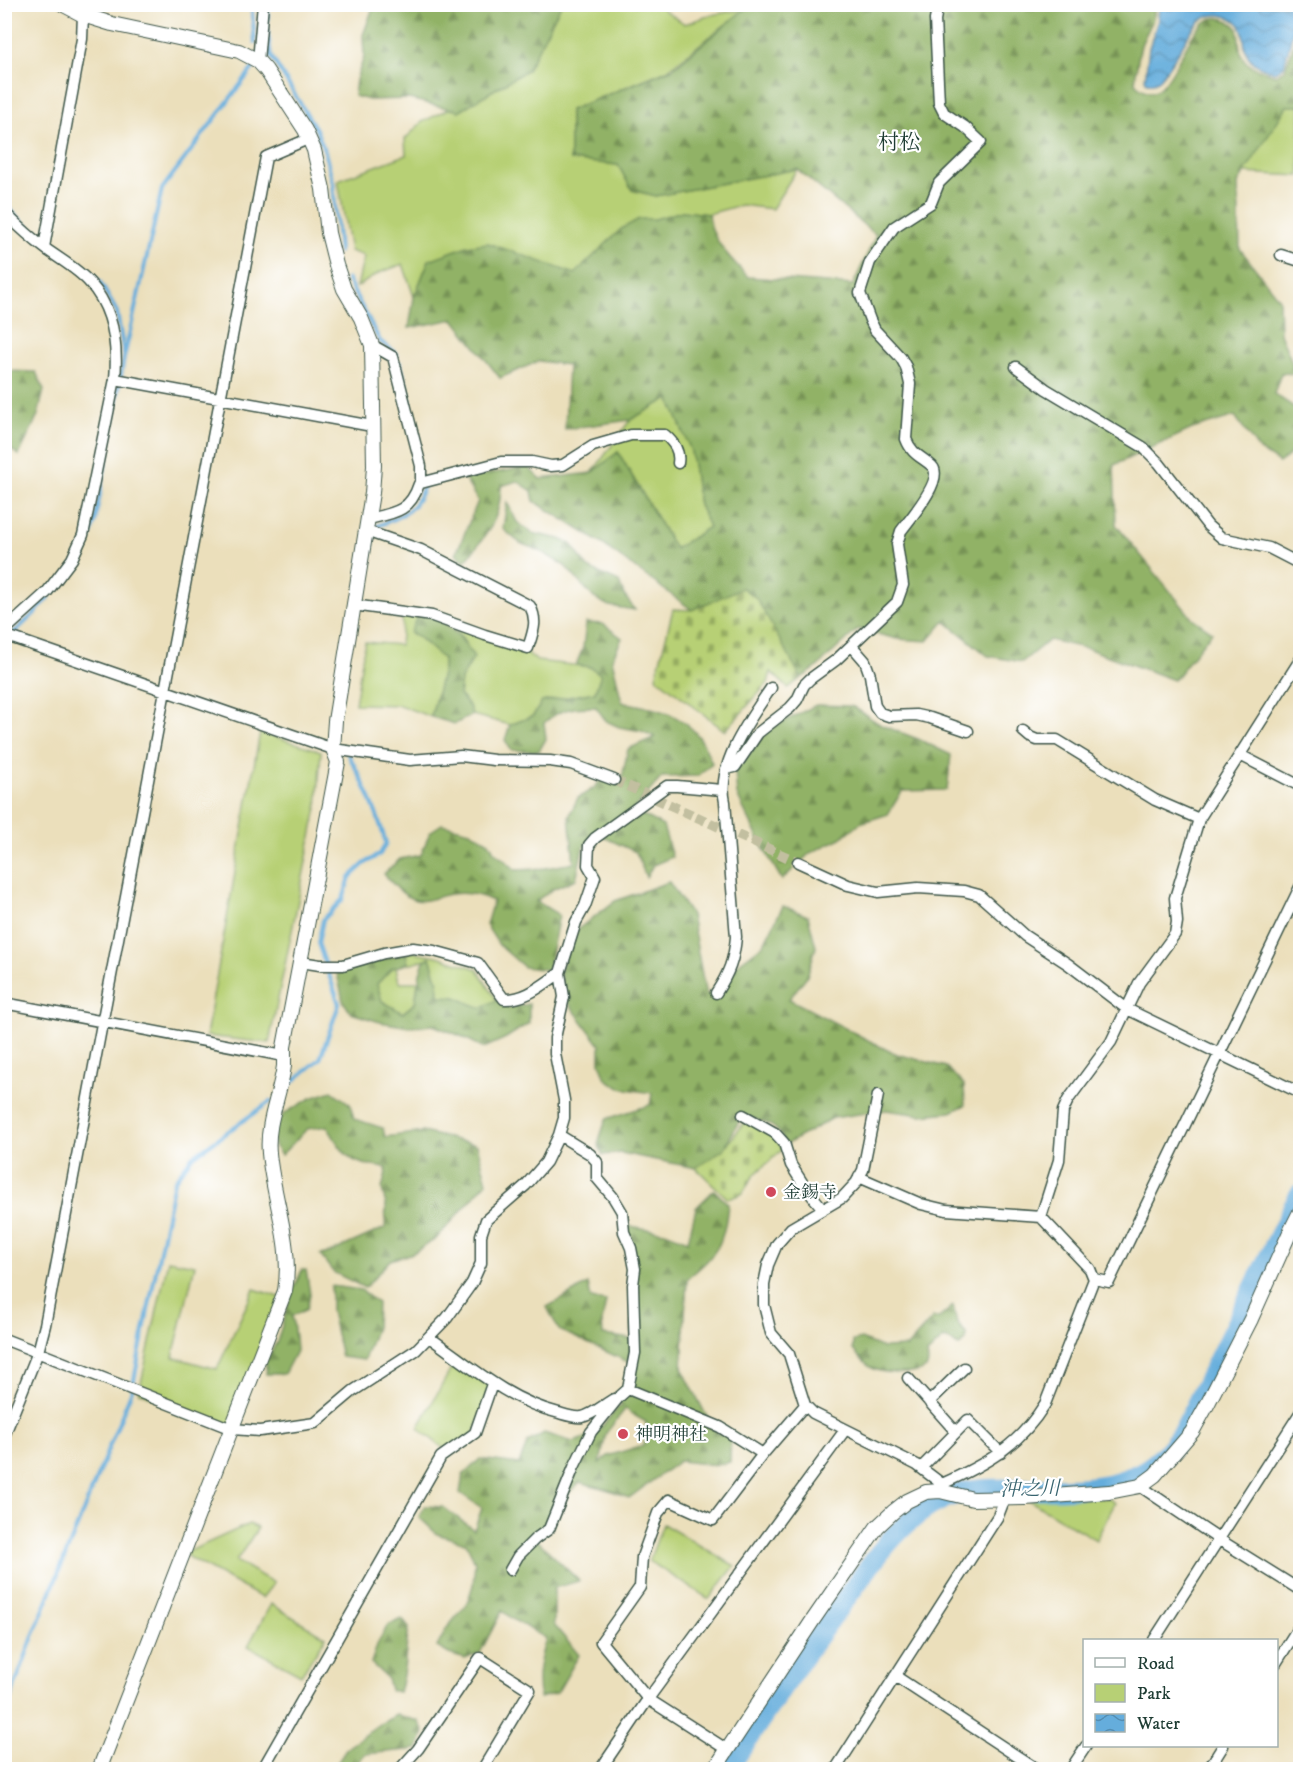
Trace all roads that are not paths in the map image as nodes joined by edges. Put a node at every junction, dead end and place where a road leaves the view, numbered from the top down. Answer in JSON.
{"nodes":[{"id":1,"x":263,"y":4,"type":"edge"},
{"id":2,"x":938,"y":4,"type":"edge"},
{"id":3,"x":72,"y":8,"type":"edge"},
{"id":4,"x":258,"y":61,"type":"junction"},
{"id":5,"x":308,"y":139,"type":"junction"},
{"id":6,"x":4,"y":212,"type":"edge"},
{"id":7,"x":44,"y":247,"type":"junction"},
{"id":8,"x":1281,"y":255,"type":"dead end"},
{"id":9,"x":1300,"y":261,"type":"edge"},
{"id":10,"x":372,"y":345,"type":"junction"},
{"id":11,"x":1016,"y":367,"type":"dead end"},
{"id":12,"x":115,"y":379,"type":"junction"},
{"id":13,"x":221,"y":398,"type":"junction"},
{"id":14,"x":372,"y":426,"type":"junction"},
{"id":15,"x":678,"y":463,"type":"dead end"},
{"id":16,"x":421,"y":483,"type":"junction"},
{"id":17,"x":367,"y":525,"type":"junction"},
{"id":18,"x":1300,"y":564,"type":"edge"},
{"id":19,"x":353,"y":605,"type":"junction"},
{"id":20,"x":4,"y":633,"type":"edge"},
{"id":21,"x":852,"y":646,"type":"junction"},
{"id":22,"x":1300,"y":660,"type":"edge"},
{"id":23,"x":771,"y":688,"type":"dead end"},
{"id":24,"x":166,"y":691,"type":"junction"},
{"id":25,"x":1023,"y":730,"type":"dead end"},
{"id":26,"x":968,"y":731,"type":"dead end"},
{"id":27,"x":333,"y":749,"type":"junction"},
{"id":28,"x":1240,"y":755,"type":"junction"},
{"id":29,"x":726,"y":769,"type":"junction"},
{"id":30,"x":614,"y":780,"type":"tunnel mouth"},
{"id":31,"x":1300,"y":786,"type":"edge"},
{"id":32,"x":722,"y":790,"type":"junction"},
{"id":33,"x":1199,"y":819,"type":"junction"},
{"id":34,"x":798,"y":862,"type":"tunnel mouth"},
{"id":35,"x":1300,"y":887,"type":"edge"},
{"id":36,"x":301,"y":962,"type":"junction"},
{"id":37,"x":560,"y":973,"type":"junction"},
{"id":38,"x":716,"y":993,"type":"dead end"},
{"id":39,"x":4,"y":1003,"type":"edge"},
{"id":40,"x":1127,"y":1009,"type":"junction"},
{"id":41,"x":104,"y":1022,"type":"junction"},
{"id":42,"x":1219,"y":1054,"type":"junction"},
{"id":43,"x":284,"y":1056,"type":"junction"},
{"id":44,"x":1300,"y":1093,"type":"edge"},
{"id":45,"x":878,"y":1095,"type":"dead end"},
{"id":46,"x":743,"y":1116,"type":"dead end"},
{"id":47,"x":560,"y":1135,"type":"junction"},
{"id":48,"x":860,"y":1177,"type":"junction"},
{"id":49,"x":823,"y":1209,"type":"junction"},
{"id":50,"x":1300,"y":1212,"type":"edge"},
{"id":51,"x":1041,"y":1217,"type":"junction"},
{"id":52,"x":1295,"y":1234,"type":"edge"},
{"id":53,"x":1094,"y":1279,"type":"junction"},
{"id":54,"x":429,"y":1337,"type":"junction"},
{"id":55,"x":4,"y":1339,"type":"edge"},
{"id":56,"x":38,"y":1352,"type":"junction"},
{"id":57,"x":964,"y":1368,"type":"dead end"},
{"id":58,"x":908,"y":1378,"type":"dead end"},
{"id":59,"x":492,"y":1384,"type":"junction"},
{"id":60,"x":624,"y":1393,"type":"junction"},
{"id":61,"x":929,"y":1402,"type":"junction"},
{"id":62,"x":805,"y":1405,"type":"junction"},
{"id":63,"x":1300,"y":1413,"type":"edge"},
{"id":64,"x":232,"y":1429,"type":"junction"},
{"id":65,"x":845,"y":1430,"type":"junction"},
{"id":66,"x":956,"y":1432,"type":"junction"},
{"id":67,"x":4,"y":1436,"type":"edge"},
{"id":68,"x":1001,"y":1453,"type":"junction"},
{"id":69,"x":763,"y":1454,"type":"junction"},
{"id":70,"x":921,"y":1468,"type":"junction"},
{"id":71,"x":1140,"y":1486,"type":"junction"},
{"id":72,"x":941,"y":1488,"type":"junction"},
{"id":73,"x":1005,"y":1498,"type":"junction"},
{"id":74,"x":1220,"y":1540,"type":"junction"},
{"id":75,"x":510,"y":1570,"type":"dead end"},
{"id":76,"x":1300,"y":1590,"type":"edge"},
{"id":77,"x":1300,"y":1625,"type":"edge"},
{"id":78,"x":1155,"y":1639,"type":"edge"},
{"id":79,"x":1278,"y":1660,"type":"edge"},
{"id":80,"x":895,"y":1676,"type":"junction"},
{"id":81,"x":648,"y":1699,"type":"junction"},
{"id":82,"x":1085,"y":1747,"type":"edge"},
{"id":83,"x":1222,"y":1747,"type":"edge"},
{"id":84,"x":726,"y":1749,"type":"junction"},
{"id":85,"x":99,"y":1770,"type":"edge"},
{"id":86,"x":262,"y":1770,"type":"edge"},
{"id":87,"x":399,"y":1770,"type":"edge"},
{"id":88,"x":482,"y":1770,"type":"edge"},
{"id":89,"x":600,"y":1770,"type":"edge"},
{"id":90,"x":714,"y":1770,"type":"edge"},
{"id":91,"x":835,"y":1770,"type":"edge"},
{"id":92,"x":1038,"y":1770,"type":"edge"},
{"id":93,"x":1070,"y":1770,"type":"edge"},
{"id":94,"x":1208,"y":1770,"type":"edge"}],
"edges":[{"from":1,"to":4,"type":"street"},
{"from":2,"to":21,"type":"street"},
{"from":3,"to":4,"type":"street"},
{"from":3,"to":7,"type":"street"},
{"from":4,"to":5,"type":"street"},
{"from":5,"to":10,"type":"street"},
{"from":5,"to":13,"type":"street"},
{"from":6,"to":7,"type":"street"},
{"from":7,"to":12,"type":"street"},
{"from":8,"to":9,"type":"street"},
{"from":10,"to":14,"type":"street"},
{"from":10,"to":16,"type":"street"},
{"from":11,"to":18,"type":"street"},
{"from":12,"to":13,"type":"street"},
{"from":12,"to":20,"type":"street"},
{"from":13,"to":14,"type":"street"},
{"from":13,"to":24,"type":"street"},
{"from":14,"to":17,"type":"street"},
{"from":15,"to":16,"type":"street"},
{"from":16,"to":17,"type":"street"},
{"from":17,"to":19,"type":"street"},
{"from":17,"to":19,"type":"street"},
{"from":19,"to":27,"type":"street"},
{"from":20,"to":24,"type":"street"},
{"from":21,"to":26,"type":"street"},
{"from":21,"to":29,"type":"street"},
{"from":22,"to":28,"type":"street"},
{"from":23,"to":29,"type":"street"},
{"from":24,"to":27,"type":"street"},
{"from":24,"to":41,"type":"street"},
{"from":25,"to":33,"type":"street"},
{"from":27,"to":30,"type":"street"},
{"from":27,"to":36,"type":"street"},
{"from":28,"to":31,"type":"street"},
{"from":28,"to":33,"type":"street"},
{"from":29,"to":32,"type":"street"},
{"from":32,"to":37,"type":"street"},
{"from":32,"to":38,"type":"street"},
{"from":33,"to":40,"type":"street"},
{"from":34,"to":40,"type":"street"},
{"from":35,"to":42,"type":"street"},
{"from":36,"to":37,"type":"street"},
{"from":36,"to":43,"type":"street"},
{"from":37,"to":47,"type":"street"},
{"from":39,"to":41,"type":"street"},
{"from":40,"to":42,"type":"street"},
{"from":40,"to":51,"type":"street"},
{"from":41,"to":43,"type":"street"},
{"from":41,"to":56,"type":"street"},
{"from":42,"to":44,"type":"street"},
{"from":42,"to":53,"type":"street"},
{"from":43,"to":64,"type":"street"},
{"from":45,"to":48,"type":"street"},
{"from":46,"to":49,"type":"street"},
{"from":47,"to":54,"type":"street"},
{"from":47,"to":60,"type":"street"},
{"from":48,"to":49,"type":"street"},
{"from":48,"to":51,"type":"street"},
{"from":49,"to":62,"type":"street"},
{"from":50,"to":52,"type":"street"},
{"from":51,"to":53,"type":"street"},
{"from":52,"to":71,"type":"street"},
{"from":53,"to":68,"type":"street"},
{"from":54,"to":59,"type":"street"},
{"from":54,"to":64,"type":"street"},
{"from":55,"to":56,"type":"street"},
{"from":56,"to":64,"type":"street"},
{"from":56,"to":67,"type":"street"},
{"from":57,"to":61,"type":"street"},
{"from":58,"to":61,"type":"street"},
{"from":59,"to":60,"type":"street"},
{"from":59,"to":86,"type":"street"},
{"from":60,"to":69,"type":"street"},
{"from":60,"to":75,"type":"street"},
{"from":61,"to":66,"type":"street"},
{"from":62,"to":65,"type":"street"},
{"from":62,"to":69,"type":"street"},
{"from":63,"to":74,"type":"street"},
{"from":64,"to":85,"type":"street"},
{"from":65,"to":70,"type":"street"},
{"from":65,"to":81,"type":"street"},
{"from":66,"to":68,"type":"street"},
{"from":66,"to":70,"type":"street"},
{"from":68,"to":72,"type":"street"},
{"from":69,"to":81,"type":"street"},
{"from":70,"to":72,"type":"street"},
{"from":71,"to":73,"type":"street"},
{"from":71,"to":74,"type":"street"},
{"from":72,"to":73,"type":"street"},
{"from":72,"to":84,"type":"street"},
{"from":73,"to":80,"type":"street"},
{"from":74,"to":76,"type":"street"},
{"from":74,"to":78,"type":"street"},
{"from":77,"to":79,"type":"street"},
{"from":80,"to":91,"type":"street"},
{"from":80,"to":92,"type":"street"},
{"from":81,"to":84,"type":"street"},
{"from":81,"to":89,"type":"street"},
{"from":82,"to":93,"type":"street"},
{"from":83,"to":94,"type":"street"},
{"from":84,"to":90,"type":"street"},
{"from":87,"to":88,"type":"street"}]}
